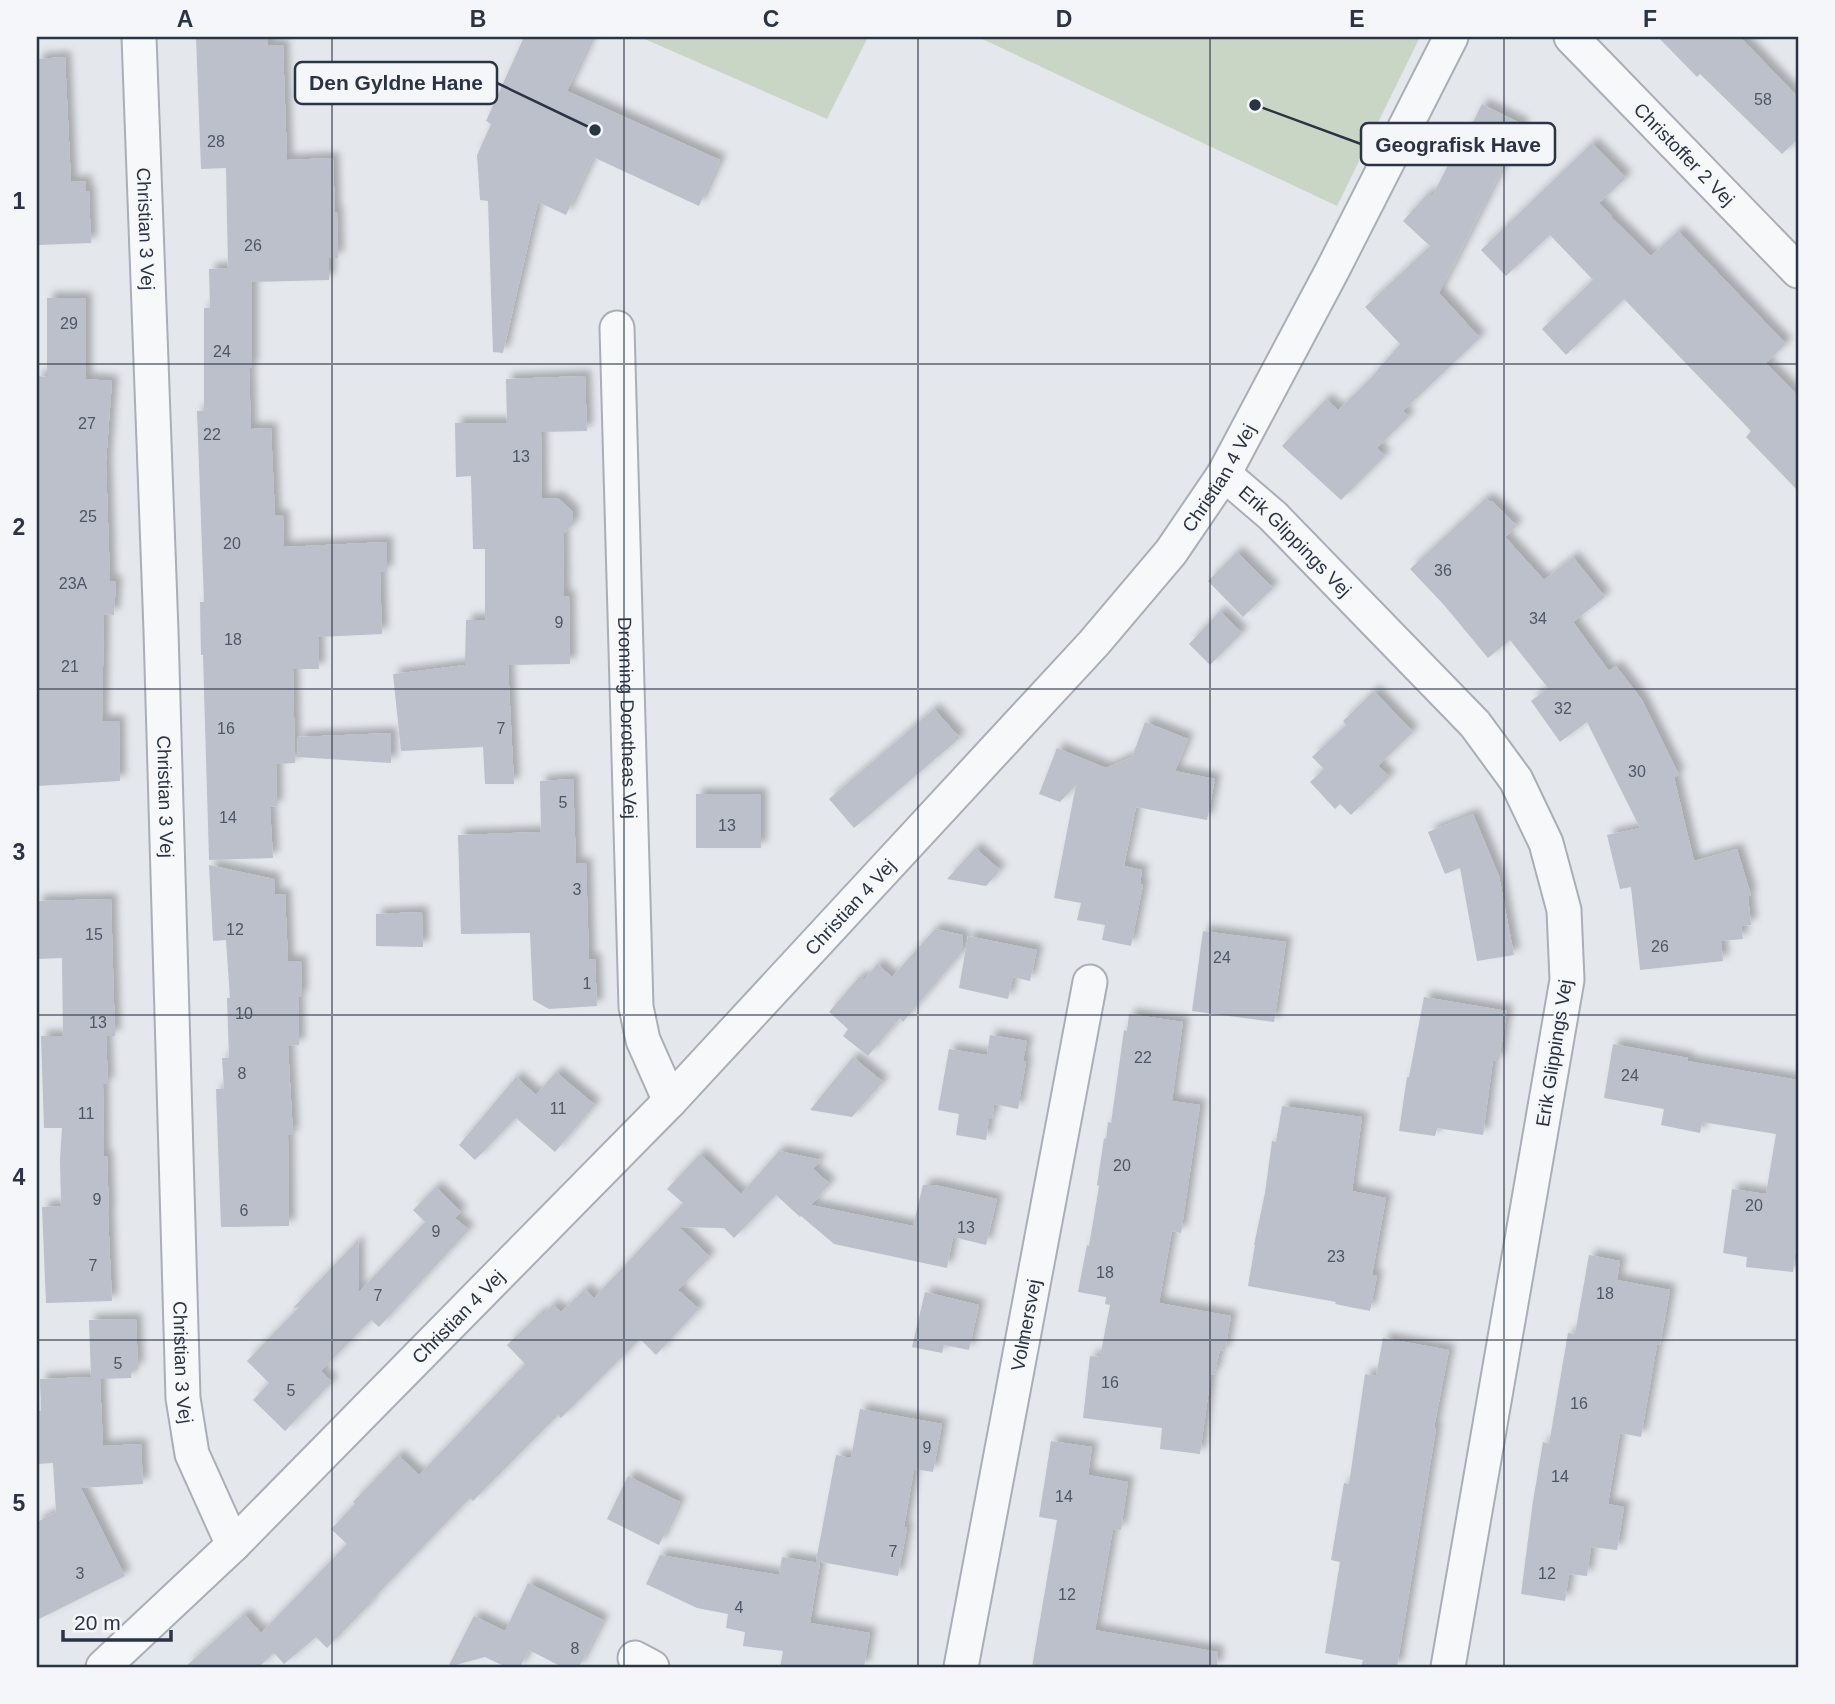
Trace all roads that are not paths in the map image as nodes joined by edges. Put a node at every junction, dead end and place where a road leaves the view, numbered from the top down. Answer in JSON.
{"nodes":[{"id":1,"x":139,"y":37,"type":"edge"},
{"id":2,"x":1451,"y":37,"type":"edge"},
{"id":3,"x":1571,"y":37,"type":"edge"},
{"id":4,"x":1798,"y":271,"type":"edge"},
{"id":5,"x":617,"y":328,"type":"dead end"},
{"id":6,"x":1224,"y":474,"type":"junction"},
{"id":7,"x":1090,"y":982,"type":"dead end"},
{"id":8,"x":670,"y":1101,"type":"junction"},
{"id":9,"x":233,"y":1545,"type":"junction"},
{"id":10,"x":103,"y":1667,"type":"edge"},
{"id":11,"x":961,"y":1667,"type":"edge"},
{"id":12,"x":1448,"y":1667,"type":"edge"}],
"edges":[{"from":1,"to":9,"type":"street","name":"Christian 3 Vej"},
{"from":2,"to":6,"type":"street","name":"Christian 4 Vej"},
{"from":3,"to":4,"type":"street","name":"Christoffer 2 Vej"},
{"from":5,"to":8,"type":"street","name":"Dronning Dorotheas Vej"},
{"from":6,"to":8,"type":"street","name":"Christian 4 Vej"},
{"from":6,"to":12,"type":"street","name":"Erik Glippings Vej"},
{"from":7,"to":11,"type":"street","name":"Volmersvej"},
{"from":8,"to":9,"type":"street","name":"Christian 4 Vej"},
{"from":9,"to":10,"type":"street","name":"Christian 4 Vej"}]}
